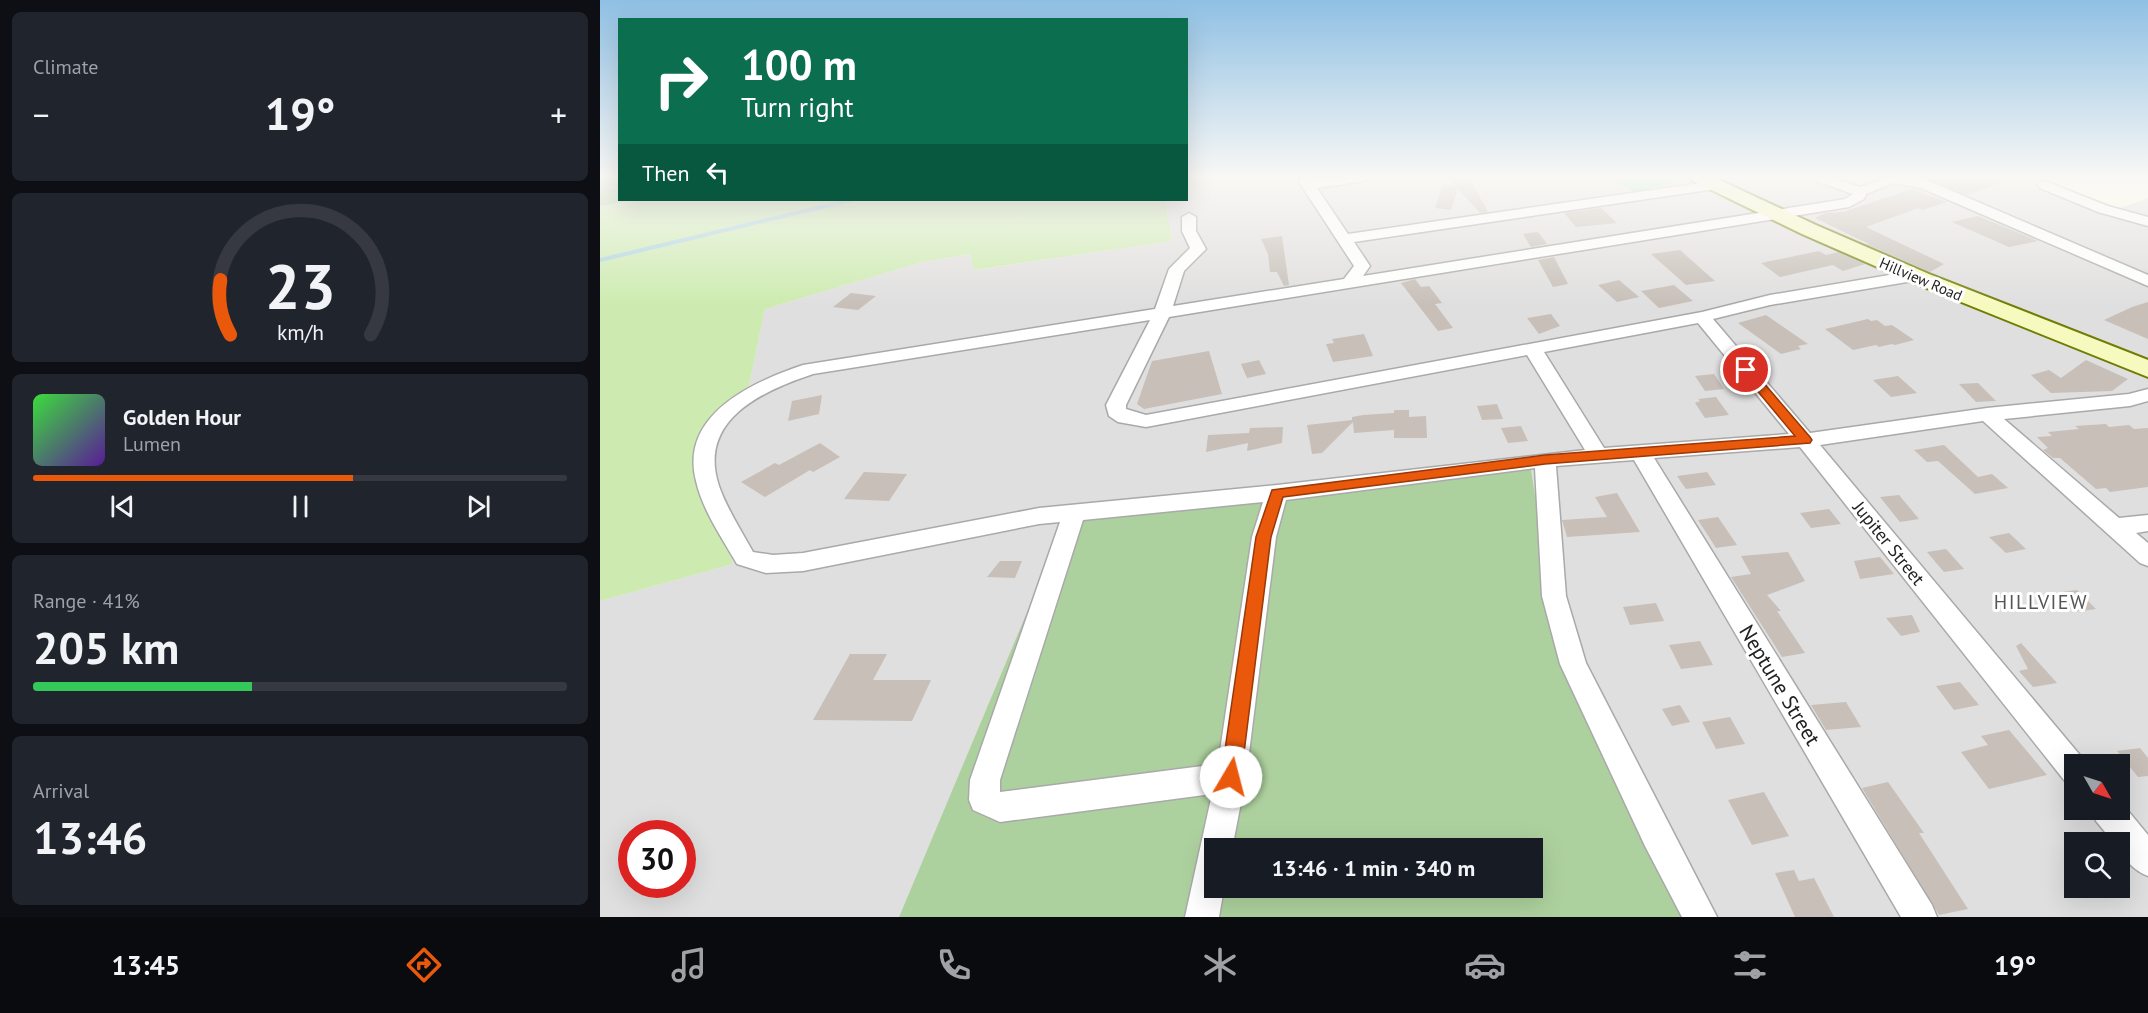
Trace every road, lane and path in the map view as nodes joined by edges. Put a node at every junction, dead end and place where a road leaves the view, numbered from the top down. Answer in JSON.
{"nodes":[{"id":1,"x":1189,"y":220,"type":"edge"},
{"id":2,"x":1330,"y":220,"type":"edge"},
{"id":3,"x":1463,"y":220,"type":"edge"},
{"id":4,"x":1744,"y":220,"type":"edge"},
{"id":5,"x":1785,"y":220,"type":"edge"},
{"id":6,"x":2007,"y":220,"type":"edge"},
{"id":7,"x":1342,"y":239,"type":"junction"},
{"id":8,"x":1913,"y":276,"type":"junction"},
{"id":9,"x":2148,"y":281,"type":"edge"},
{"id":10,"x":1348,"y":284,"type":"junction"},
{"id":11,"x":1162,"y":313,"type":"junction"},
{"id":12,"x":1702,"y":317,"type":"junction"},
{"id":13,"x":1532,"y":348,"type":"junction"},
{"id":14,"x":2148,"y":369,"type":"edge"},
{"id":15,"x":2148,"y":395,"type":"edge"},
{"id":16,"x":1987,"y":414,"type":"junction"},
{"id":17,"x":1805,"y":440,"type":"junction"},
{"id":18,"x":1641,"y":454,"type":"junction"},
{"id":19,"x":1598,"y":455,"type":"junction"},
{"id":20,"x":1545,"y":460,"type":"junction"},
{"id":21,"x":1277,"y":493,"type":"junction"},
{"id":22,"x":1074,"y":514,"type":"junction"},
{"id":23,"x":2148,"y":523,"type":"edge"},
{"id":24,"x":2115,"y":527,"type":"junction"},
{"id":25,"x":2148,"y":557,"type":"edge"},
{"id":26,"x":2064,"y":758,"type":"edge"},
{"id":27,"x":1231,"y":777,"type":"junction"},
{"id":28,"x":2115,"y":820,"type":"edge"},
{"id":29,"x":1218,"y":838,"type":"edge"},
{"id":30,"x":2148,"y":860,"type":"edge"},
{"id":31,"x":1206,"y":898,"type":"edge"},
{"id":32,"x":1202,"y":917,"type":"edge"},
{"id":33,"x":1700,"y":917,"type":"edge"},
{"id":34,"x":1920,"y":917,"type":"edge"}],
"edges":[{"from":1,"to":11,"type":"street"},
{"from":2,"to":7,"type":"street"},
{"from":3,"to":7,"type":"street"},
{"from":4,"to":10,"type":"street"},
{"from":5,"to":8,"type":"street","name":"Hillview Road"},
{"from":6,"to":9,"type":"street"},
{"from":7,"to":10,"type":"street"},
{"from":8,"to":12,"type":"street"},
{"from":8,"to":14,"type":"street","name":"Hillview Road"},
{"from":10,"to":11,"type":"street"},
{"from":11,"to":13,"type":"street"},
{"from":11,"to":22,"type":"street"},
{"from":12,"to":13,"type":"street"},
{"from":12,"to":17,"type":"street","name":"Jupiter Street"},
{"from":13,"to":19,"type":"street"},
{"from":15,"to":16,"type":"street"},
{"from":16,"to":17,"type":"street"},
{"from":16,"to":24,"type":"street"},
{"from":17,"to":18,"type":"street"},
{"from":17,"to":26,"type":"street","name":"Jupiter Street"},
{"from":18,"to":19,"type":"street"},
{"from":18,"to":34,"type":"street","name":"Neptune Street"},
{"from":19,"to":20,"type":"street"},
{"from":20,"to":21,"type":"street"},
{"from":20,"to":33,"type":"street"},
{"from":21,"to":22,"type":"street"},
{"from":21,"to":27,"type":"street"},
{"from":22,"to":27,"type":"street"},
{"from":23,"to":24,"type":"street"},
{"from":24,"to":25,"type":"street"},
{"from":27,"to":29,"type":"street"},
{"from":28,"to":30,"type":"street"},
{"from":31,"to":32,"type":"street"}]}
